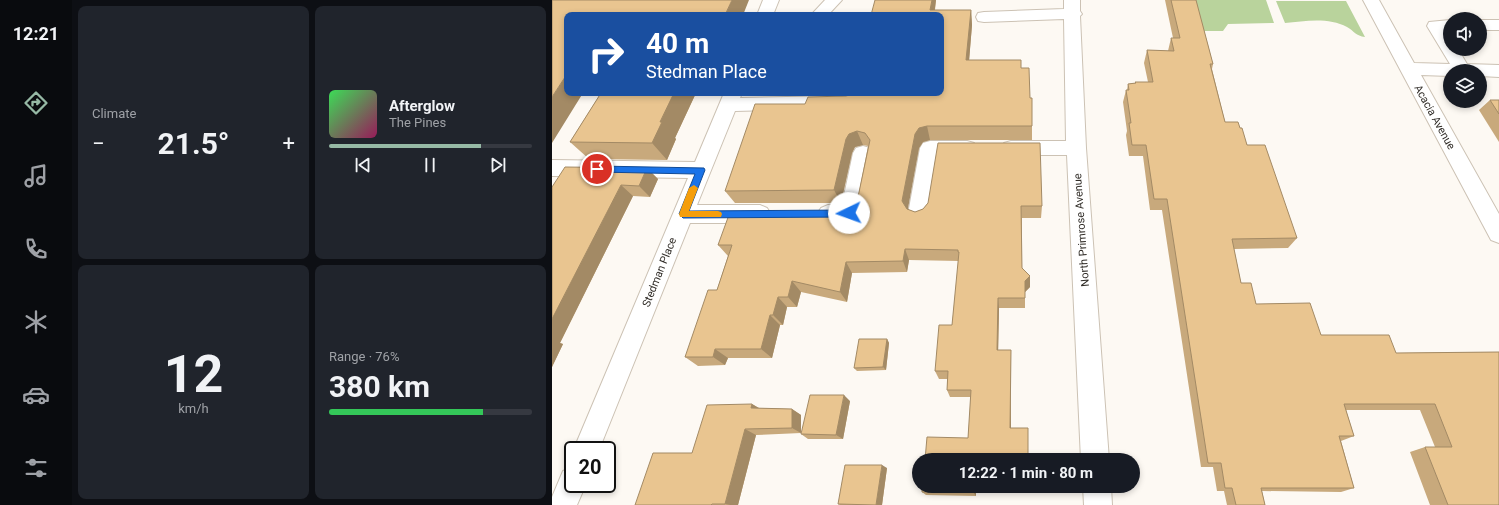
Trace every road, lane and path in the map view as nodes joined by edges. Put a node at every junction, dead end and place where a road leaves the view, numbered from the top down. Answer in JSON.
{"nodes":[{"id":1,"x":771,"y":0,"type":"edge"},
{"id":2,"x":834,"y":0,"type":"edge"},
{"id":3,"x":1371,"y":0,"type":"edge"},
{"id":4,"x":1073,"y":7,"type":"edge"},
{"id":5,"x":766,"y":12,"type":"edge"},
{"id":6,"x":822,"y":12,"type":"edge"},
{"id":7,"x":984,"y":17,"type":"dead end"},
{"id":8,"x":1443,"y":25,"type":"edge"},
{"id":9,"x":1487,"y":25,"type":"edge"},
{"id":10,"x":1499,"y":25,"type":"edge"},
{"id":11,"x":1443,"y":39,"type":"edge"},
{"id":12,"x":1408,"y":69,"type":"junction"},
{"id":13,"x":1443,"y":70,"type":"edge"},
{"id":14,"x":1487,"y":71,"type":"edge"},
{"id":15,"x":1499,"y":71,"type":"edge"},
{"id":16,"x":730,"y":99,"type":"edge"},
{"id":17,"x":851,"y":102,"type":"edge"},
{"id":18,"x":1076,"y":148,"type":"junction"},
{"id":19,"x":863,"y":153,"type":"dead end"},
{"id":20,"x":552,"y":168,"type":"edge"},
{"id":21,"x":701,"y":170,"type":"junction"},
{"id":22,"x":683,"y":214,"type":"junction"},
{"id":23,"x":775,"y":214,"type":"edge"},
{"id":24,"x":806,"y":214,"type":"edge"},
{"id":25,"x":919,"y":214,"type":"edge"},
{"id":26,"x":1499,"y":234,"type":"edge"},
{"id":27,"x":590,"y":441,"type":"edge"},
{"id":28,"x":1096,"y":453,"type":"edge"},
{"id":29,"x":568,"y":493,"type":"edge"},
{"id":30,"x":1097,"y":493,"type":"edge"},
{"id":31,"x":563,"y":505,"type":"edge"},
{"id":32,"x":1098,"y":505,"type":"edge"}],
"edges":[{"from":1,"to":5,"type":"street"},
{"from":2,"to":6,"type":"street"},
{"from":3,"to":12,"type":"street","name":"Acacia Avenue"},
{"from":4,"to":7,"type":"street"},
{"from":4,"to":18,"type":"street","name":"North Primrose Avenue"},
{"from":8,"to":11,"type":"street"},
{"from":9,"to":10,"type":"street"},
{"from":12,"to":13,"type":"street"},
{"from":12,"to":26,"type":"street","name":"Acacia Avenue"},
{"from":14,"to":15,"type":"street"},
{"from":16,"to":17,"type":"street"},
{"from":16,"to":21,"type":"street","name":"Stedman Place"},
{"from":18,"to":25,"type":"street"},
{"from":18,"to":28,"type":"street","name":"North Primrose Avenue"},
{"from":19,"to":24,"type":"street"},
{"from":20,"to":21,"type":"street"},
{"from":21,"to":22,"type":"street","name":"Stedman Place"},
{"from":22,"to":23,"type":"street"},
{"from":22,"to":27,"type":"street","name":"Stedman Place"},
{"from":29,"to":31,"type":"street"},
{"from":30,"to":32,"type":"street"}]}
